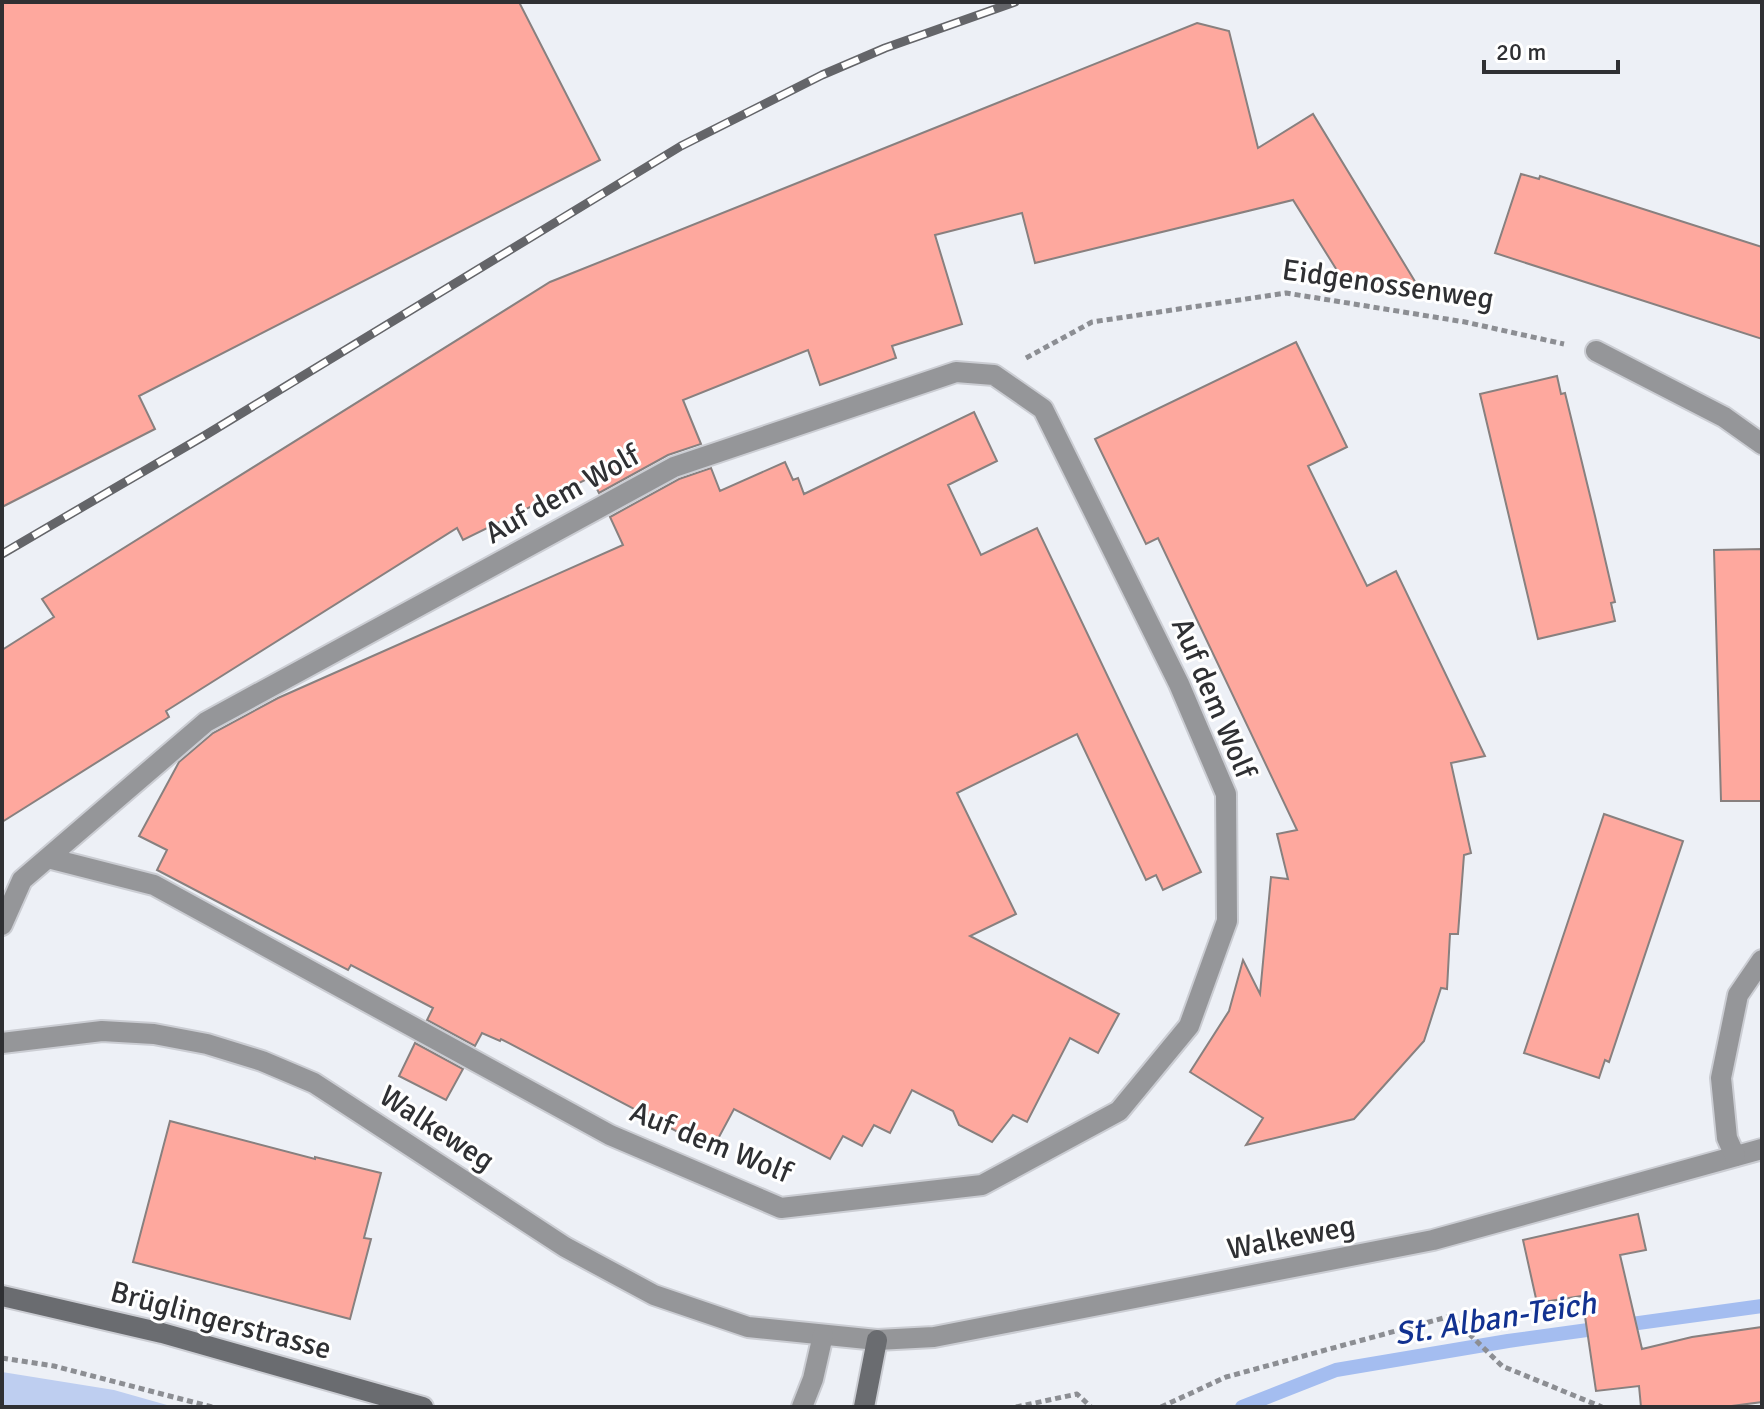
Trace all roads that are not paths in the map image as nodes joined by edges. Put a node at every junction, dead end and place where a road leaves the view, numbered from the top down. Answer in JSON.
{"nodes":[{"id":1,"x":1596,"y":351,"type":"road end"},
{"id":2,"x":1762,"y":444,"type":"edge"},
{"id":3,"x":48,"y":858,"type":"junction"},
{"id":4,"x":2,"y":925,"type":"edge"},
{"id":5,"x":1762,"y":960,"type":"edge"},
{"id":6,"x":2,"y":1043,"type":"edge"},
{"id":7,"x":1762,"y":1149,"type":"edge"},
{"id":8,"x":1735,"y":1156,"type":"junction"},
{"id":9,"x":2,"y":1296,"type":"edge"},
{"id":10,"x":823,"y":1335,"type":"junction"},
{"id":11,"x":877,"y":1340,"type":"junction"},
{"id":12,"x":423,"y":1407,"type":"edge"},
{"id":13,"x":802,"y":1407,"type":"edge"},
{"id":14,"x":864,"y":1407,"type":"edge"}],
"edges":[{"from":1,"to":2,"type":"street"},
{"from":3,"to":3,"type":"street","name":"Auf dem Wolf"},
{"from":3,"to":4,"type":"street","name":"Auf dem Wolf"},
{"from":5,"to":8,"type":"street"},
{"from":6,"to":10,"type":"street","name":"Walkeweg"},
{"from":7,"to":8,"type":"street","name":"Walkeweg"},
{"from":8,"to":11,"type":"street","name":"Walkeweg"},
{"from":9,"to":12,"type":"main road","name":"Brüglingerstrasse"},
{"from":10,"to":11,"type":"street","name":"Walkeweg"},
{"from":10,"to":13,"type":"street"},
{"from":11,"to":14,"type":"main road"}]}
